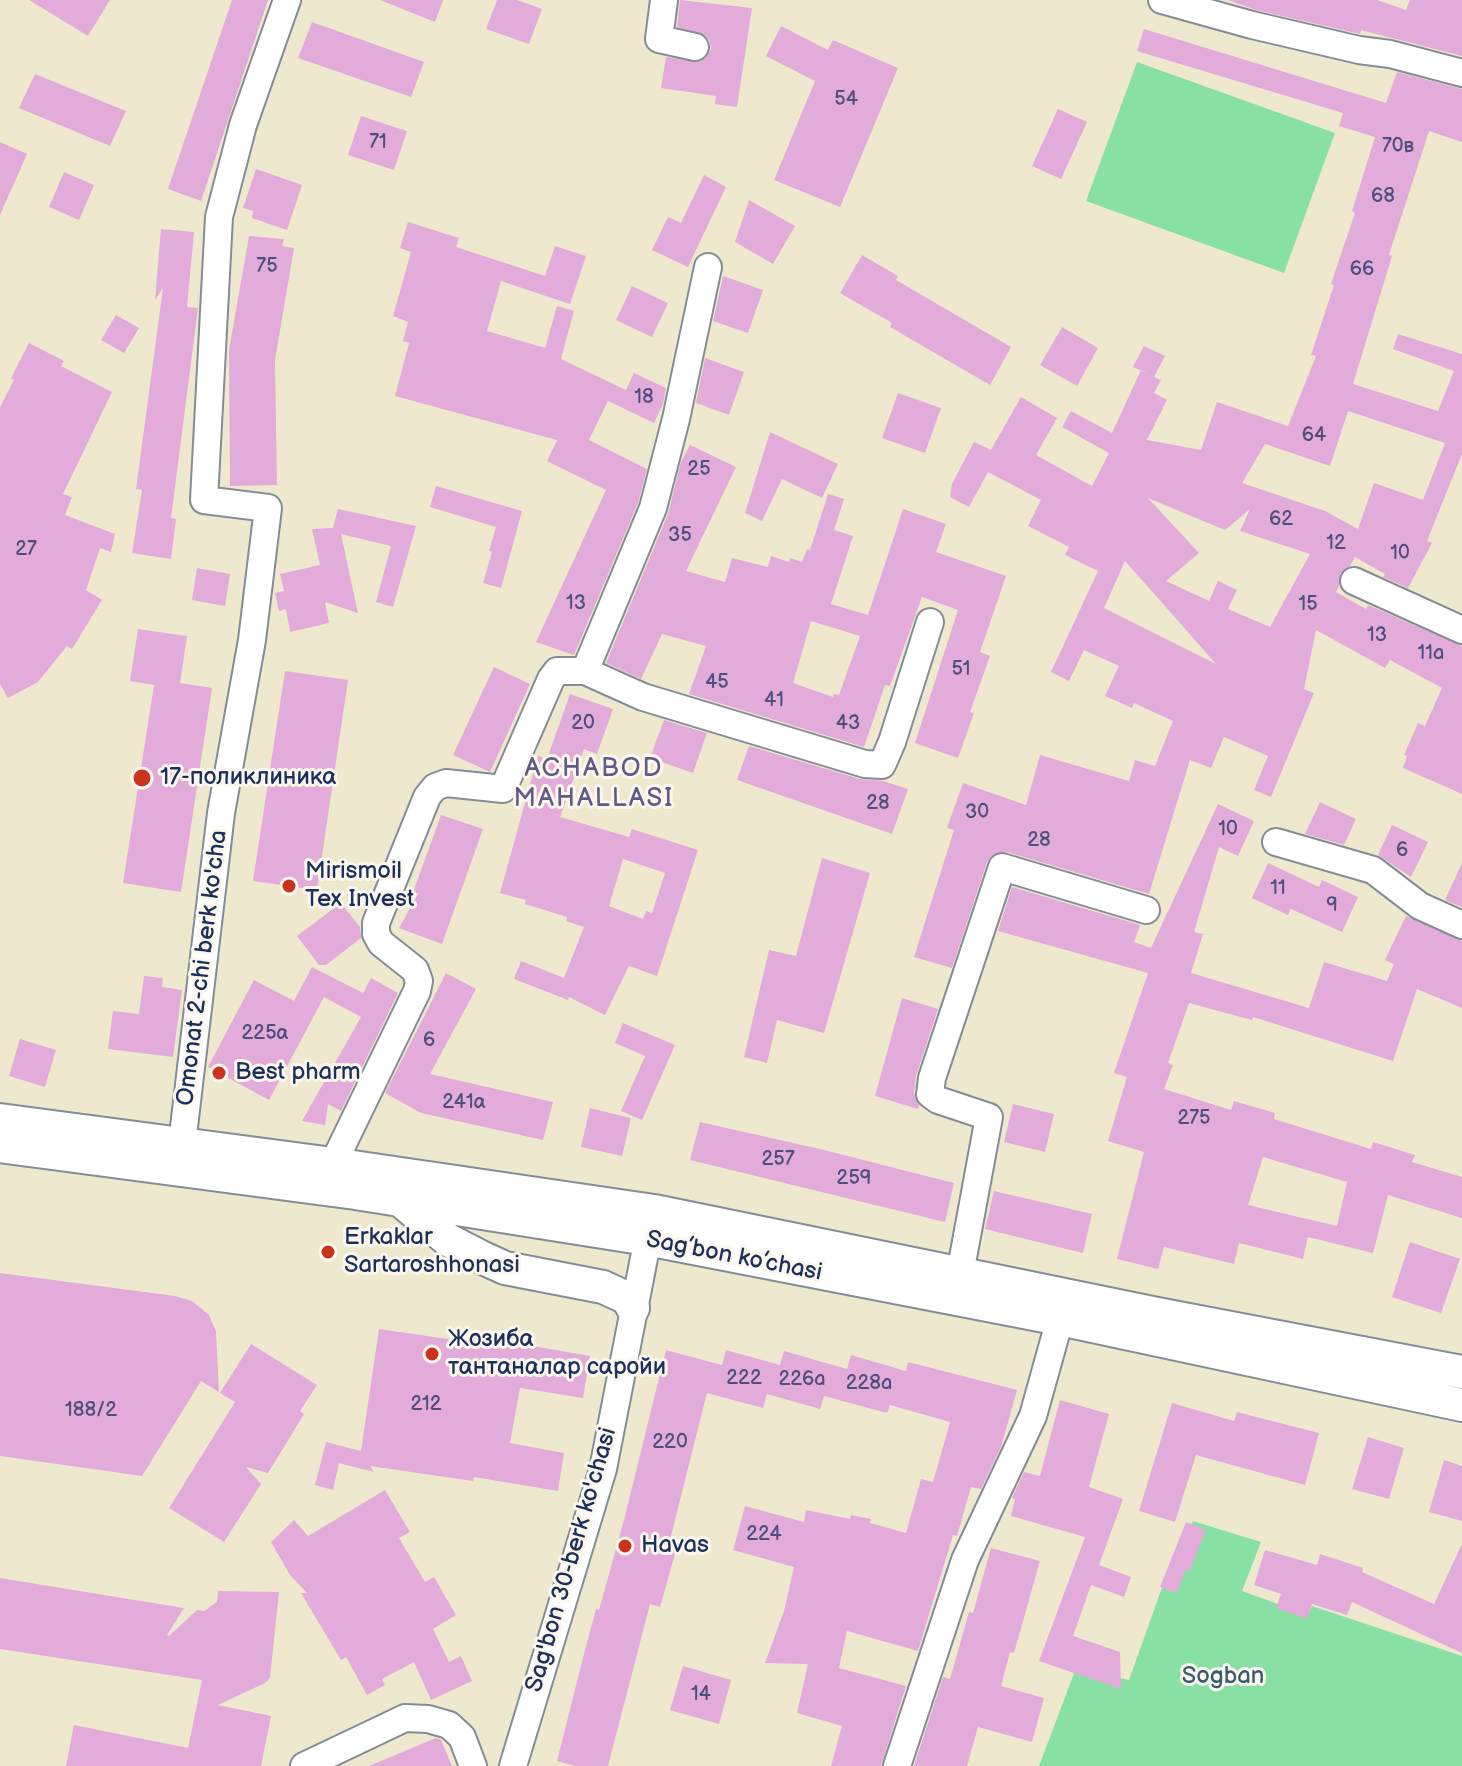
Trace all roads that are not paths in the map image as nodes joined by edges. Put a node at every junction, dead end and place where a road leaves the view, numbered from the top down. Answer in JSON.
{"nodes":[{"id":1,"x":287,"y":0,"type":"edge"},
{"id":2,"x":664,"y":0,"type":"edge"},
{"id":3,"x":1162,"y":0,"type":"edge"},
{"id":4,"x":695,"y":47,"type":"dead end"},
{"id":5,"x":1462,"y":73,"type":"edge"},
{"id":6,"x":708,"y":267,"type":"dead end"},
{"id":7,"x":1354,"y":581,"type":"dead end"},
{"id":8,"x":930,"y":622,"type":"dead end"},
{"id":9,"x":1462,"y":630,"type":"edge"},
{"id":10,"x":585,"y":671,"type":"junction"},
{"id":11,"x":1276,"y":842,"type":"dead end"},
{"id":12,"x":1146,"y":910,"type":"dead end"},
{"id":13,"x":1462,"y":925,"type":"edge"},
{"id":14,"x":0,"y":1120,"type":"edge"},
{"id":15,"x":182,"y":1144,"type":"junction"},
{"id":16,"x":0,"y":1146,"type":"edge"},
{"id":17,"x":333,"y":1164,"type":"junction"},
{"id":18,"x":400,"y":1200,"type":"junction"},
{"id":19,"x":651,"y":1225,"type":"junction"},
{"id":20,"x":960,"y":1274,"type":"junction"},
{"id":21,"x":633,"y":1308,"type":"junction"},
{"id":22,"x":1060,"y":1319,"type":"junction"},
{"id":23,"x":1462,"y":1372,"type":"edge"},
{"id":24,"x":1462,"y":1405,"type":"edge"},
{"id":25,"x":304,"y":1766,"type":"edge"},
{"id":26,"x":473,"y":1766,"type":"edge"},
{"id":27,"x":513,"y":1766,"type":"edge"},
{"id":28,"x":897,"y":1766,"type":"edge"}],
"edges":[{"from":1,"to":15,"type":"street","name":"Omonat 2-chi berk ko'cha"},
{"from":2,"to":4,"type":"street"},
{"from":3,"to":5,"type":"street"},
{"from":6,"to":10,"type":"street"},
{"from":7,"to":9,"type":"street"},
{"from":8,"to":10,"type":"street"},
{"from":10,"to":17,"type":"street"},
{"from":11,"to":13,"type":"street"},
{"from":12,"to":20,"type":"street"},
{"from":14,"to":15,"type":"main road","name":"Sag’bon ko’chasi"},
{"from":15,"to":17,"type":"main road","name":"Sag’bon ko’chasi"},
{"from":16,"to":18,"type":"main road","name":"Sag’bon ko’chasi"},
{"from":17,"to":19,"type":"main road","name":"Sag’bon ko’chasi"},
{"from":18,"to":19,"type":"main road","name":"Sag’bon ko’chasi"},
{"from":18,"to":21,"type":"main road"},
{"from":19,"to":20,"type":"main road","name":"Sag’bon ko’chasi"},
{"from":19,"to":21,"type":"street","name":"Sag'bon 30-berk ko'chasi"},
{"from":19,"to":22,"type":"main road","name":"Sag’bon ko’chasi"},
{"from":20,"to":23,"type":"main road","name":"Sag’bon ko’chasi"},
{"from":21,"to":27,"type":"street","name":"Sag'bon 30-berk ko'chasi"},
{"from":22,"to":24,"type":"main road","name":"Sag’bon ko’chasi"},
{"from":22,"to":28,"type":"street"},
{"from":25,"to":26,"type":"street"}]}
